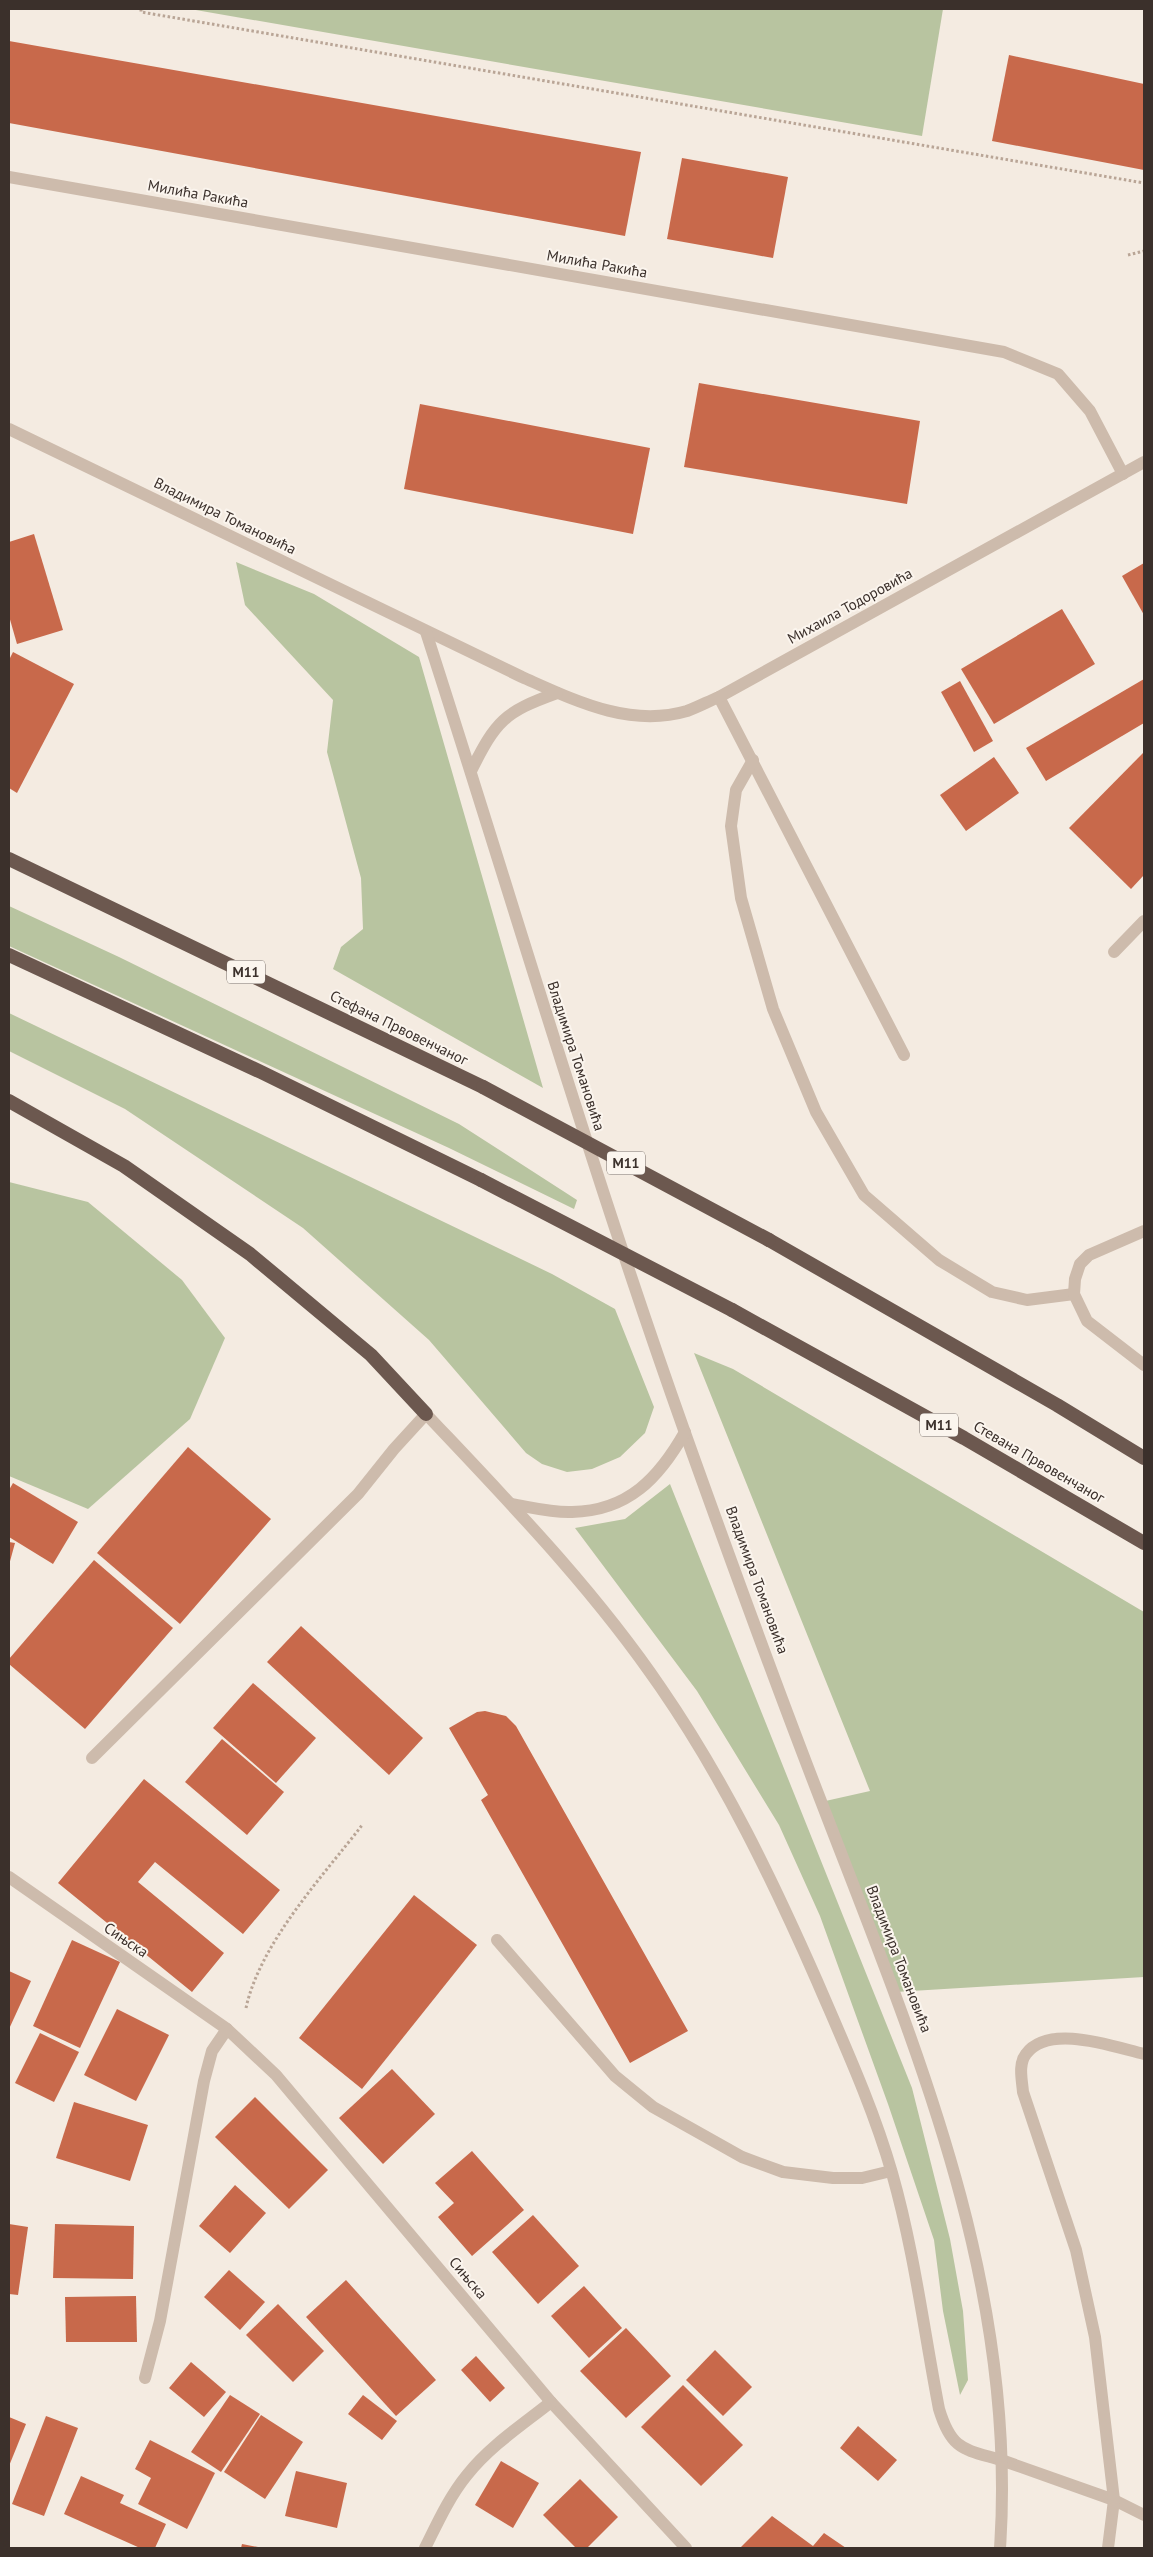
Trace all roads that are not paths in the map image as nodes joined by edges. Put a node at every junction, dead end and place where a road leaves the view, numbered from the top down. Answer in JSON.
{"nodes":[{"id":1,"x":9,"y":178,"type":"edge"},
{"id":2,"x":9,"y":429,"type":"edge"},
{"id":3,"x":1144,"y":462,"type":"edge"},
{"id":4,"x":1123,"y":474,"type":"junction"},
{"id":5,"x":426,"y":632,"type":"junction"},
{"id":6,"x":557,"y":693,"type":"junction"},
{"id":7,"x":719,"y":697,"type":"junction"},
{"id":8,"x":753,"y":760,"type":"junction"},
{"id":9,"x":471,"y":772,"type":"junction"},
{"id":10,"x":9,"y":859,"type":"edge"},
{"id":11,"x":1144,"y":921,"type":"edge"},
{"id":12,"x":1114,"y":952,"type":"dead end"},
{"id":13,"x":9,"y":955,"type":"edge"},
{"id":14,"x":904,"y":1055,"type":"dead end"},
{"id":15,"x":9,"y":1101,"type":"edge"},
{"id":16,"x":1144,"y":1231,"type":"edge"},
{"id":17,"x":1074,"y":1294,"type":"junction"},
{"id":18,"x":1144,"y":1365,"type":"edge"},
{"id":19,"x":426,"y":1414,"type":"junction"},
{"id":20,"x":685,"y":1432,"type":"junction"},
{"id":21,"x":1144,"y":1458,"type":"edge"},
{"id":22,"x":511,"y":1504,"type":"junction"},
{"id":23,"x":1144,"y":1543,"type":"edge"},
{"id":24,"x":92,"y":1758,"type":"dead end"},
{"id":25,"x":9,"y":1877,"type":"edge"},
{"id":26,"x":497,"y":1940,"type":"dead end"},
{"id":27,"x":227,"y":2029,"type":"junction"},
{"id":28,"x":1144,"y":2054,"type":"edge"},
{"id":29,"x":891,"y":2171,"type":"junction"},
{"id":30,"x":145,"y":2378,"type":"dead end"},
{"id":31,"x":551,"y":2402,"type":"junction"},
{"id":32,"x":1004,"y":2461,"type":"junction"},
{"id":33,"x":1114,"y":2500,"type":"junction"},
{"id":34,"x":1144,"y":2515,"type":"edge"},
{"id":35,"x":425,"y":2548,"type":"edge"},
{"id":36,"x":686,"y":2548,"type":"edge"},
{"id":37,"x":1000,"y":2548,"type":"edge"},
{"id":38,"x":1108,"y":2548,"type":"edge"}],
"edges":[{"from":1,"to":4,"type":"street","name":"Милића Ракића"},
{"from":2,"to":5,"type":"street","name":"Владимира Томановића"},
{"from":3,"to":4,"type":"street","name":"Михаила Тодоровића"},
{"from":4,"to":7,"type":"street","name":"Михаила Тодоровића"},
{"from":5,"to":6,"type":"street","name":"Владимира Томановића"},
{"from":5,"to":9,"type":"street","name":"Владимира Томановића"},
{"from":6,"to":7,"type":"street","name":"Михаила Тодоровића"},
{"from":6,"to":9,"type":"street"},
{"from":7,"to":8,"type":"street"},
{"from":8,"to":14,"type":"street"},
{"from":8,"to":17,"type":"street"},
{"from":9,"to":20,"type":"street","name":"Владимира Томановића"},
{"from":10,"to":21,"type":"highway","name":"Стефана Првовенчаног","number":"M11","bridge":true},
{"from":11,"to":12,"type":"street"},
{"from":13,"to":23,"type":"highway","name":"Стевана Првовенчаног","number":"M11","bridge":true},
{"from":15,"to":19,"type":"highway"},
{"from":16,"to":17,"type":"street"},
{"from":17,"to":18,"type":"street"},
{"from":19,"to":22,"type":"street"},
{"from":19,"to":24,"type":"street"},
{"from":20,"to":22,"type":"street"},
{"from":20,"to":32,"type":"street","name":"Владимира Томановића"},
{"from":22,"to":29,"type":"street"},
{"from":25,"to":27,"type":"street","name":"Сињска"},
{"from":26,"to":29,"type":"street"},
{"from":27,"to":30,"type":"street"},
{"from":27,"to":31,"type":"street","name":"Сињска"},
{"from":28,"to":33,"type":"street"},
{"from":29,"to":32,"type":"street"},
{"from":31,"to":35,"type":"street"},
{"from":31,"to":36,"type":"street","name":"Сињска"},
{"from":32,"to":33,"type":"street"},
{"from":32,"to":37,"type":"street","name":"Владимира Томановића"},
{"from":33,"to":34,"type":"street"},
{"from":33,"to":38,"type":"street"}]}
